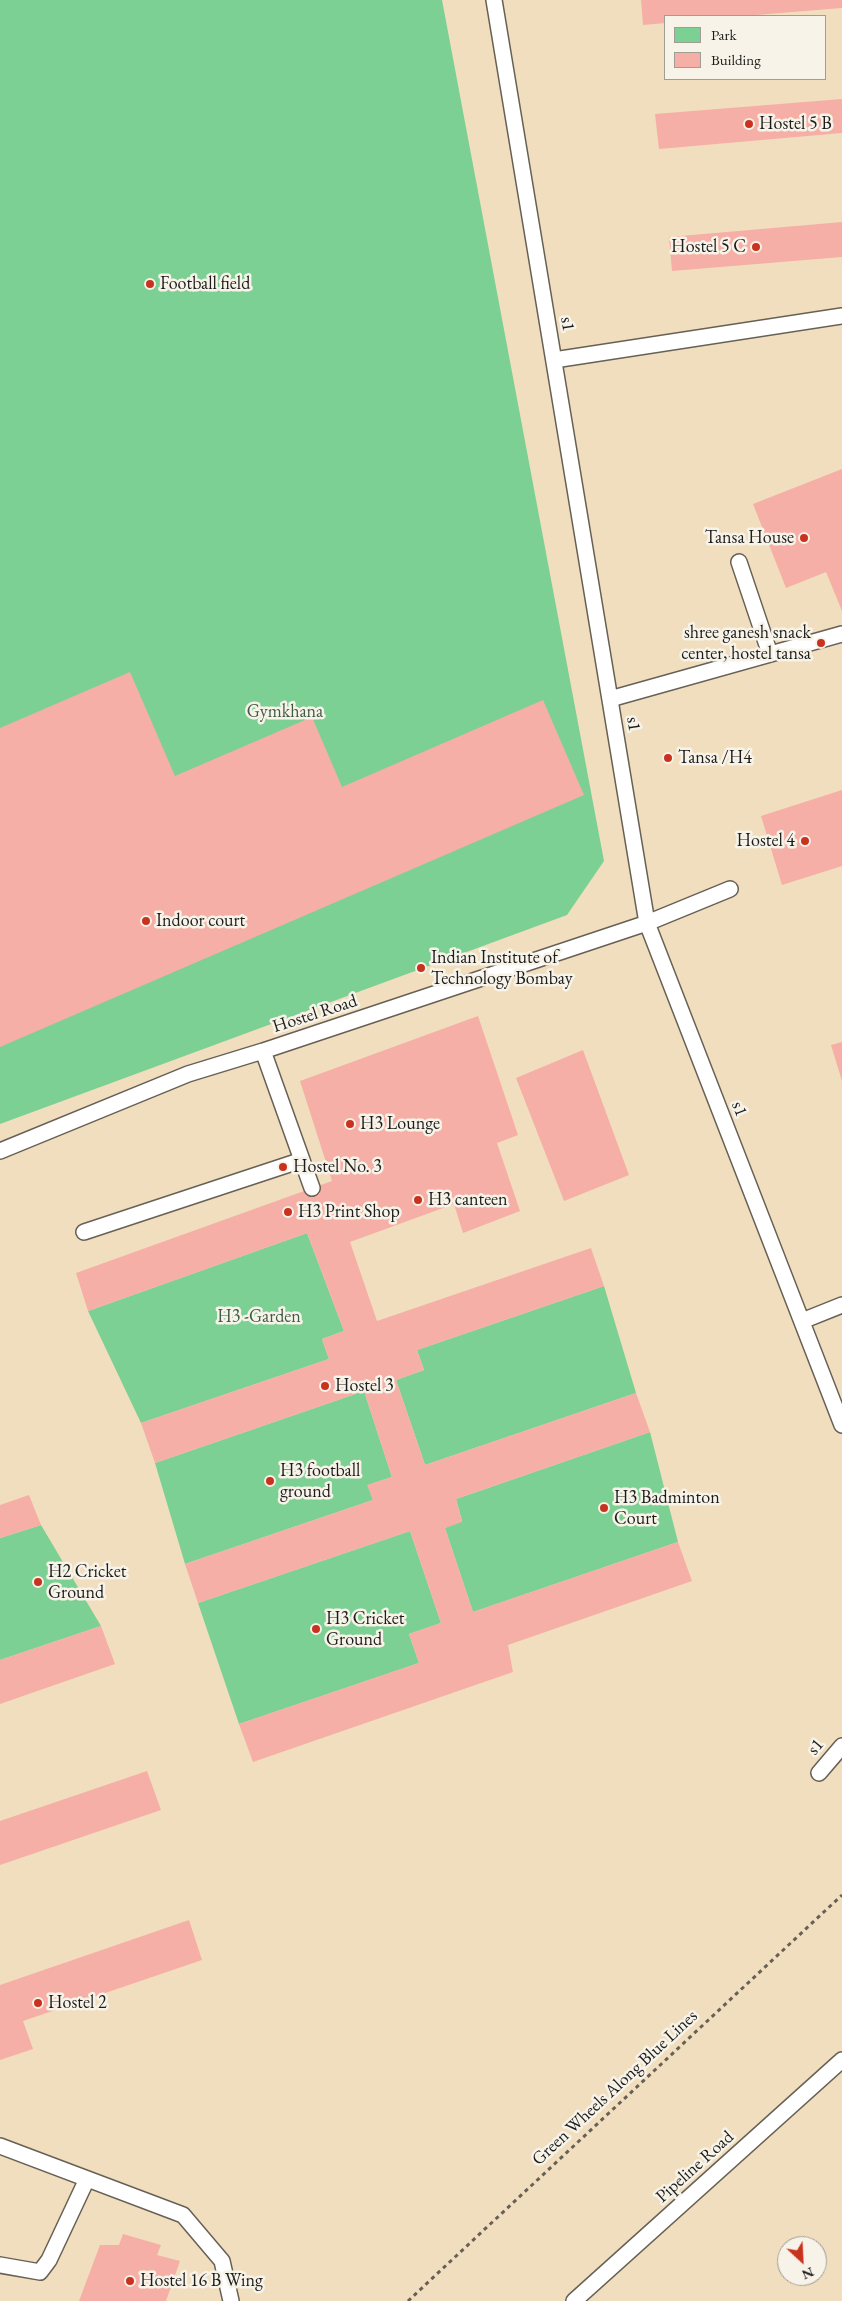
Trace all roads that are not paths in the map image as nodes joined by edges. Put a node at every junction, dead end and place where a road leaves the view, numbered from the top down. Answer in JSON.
{"nodes":[{"id":1,"x":494,"y":0,"type":"edge"},
{"id":2,"x":842,"y":316,"type":"edge"},
{"id":3,"x":554,"y":360,"type":"junction"},
{"id":4,"x":740,"y":562,"type":"dead end"},
{"id":5,"x":842,"y":634,"type":"edge"},
{"id":6,"x":770,"y":654,"type":"junction"},
{"id":7,"x":610,"y":699,"type":"junction"},
{"id":8,"x":730,"y":889,"type":"dead end"},
{"id":9,"x":647,"y":923,"type":"junction"},
{"id":10,"x":263,"y":1051,"type":"junction"},
{"id":11,"x":0,"y":1151,"type":"edge"},
{"id":12,"x":302,"y":1160,"type":"junction"},
{"id":13,"x":312,"y":1188,"type":"dead end"},
{"id":14,"x":84,"y":1232,"type":"dead end"},
{"id":15,"x":842,"y":1305,"type":"edge"},
{"id":16,"x":802,"y":1321,"type":"junction"},
{"id":17,"x":842,"y":1425,"type":"edge"},
{"id":18,"x":842,"y":1746,"type":"edge"},
{"id":19,"x":819,"y":1773,"type":"dead end"},
{"id":20,"x":842,"y":2060,"type":"edge"},
{"id":21,"x":0,"y":2146,"type":"edge"},
{"id":22,"x":87,"y":2179,"type":"junction"},
{"id":23,"x":0,"y":2265,"type":"edge"},
{"id":24,"x":231,"y":2301,"type":"edge"},
{"id":25,"x":574,"y":2301,"type":"edge"}],
"edges":[{"from":1,"to":3,"type":"lane","name":"s1"},
{"from":2,"to":3,"type":"lane"},
{"from":3,"to":7,"type":"lane","name":"s1"},
{"from":4,"to":6,"type":"lane"},
{"from":5,"to":6,"type":"lane"},
{"from":6,"to":7,"type":"lane"},
{"from":7,"to":9,"type":"lane","name":"s1"},
{"from":8,"to":9,"type":"lane","name":"Hostel Road"},
{"from":9,"to":10,"type":"lane","name":"Hostel Road"},
{"from":9,"to":16,"type":"lane","name":"s1"},
{"from":10,"to":11,"type":"lane","name":"Hostel Road"},
{"from":10,"to":12,"type":"lane"},
{"from":12,"to":13,"type":"lane"},
{"from":12,"to":14,"type":"lane"},
{"from":15,"to":16,"type":"lane"},
{"from":16,"to":17,"type":"lane","name":"s1"},
{"from":18,"to":19,"type":"lane","name":"s1"},
{"from":20,"to":25,"type":"lane","name":"Pipeline Road"},
{"from":21,"to":22,"type":"lane"},
{"from":22,"to":23,"type":"lane"},
{"from":22,"to":24,"type":"lane"}]}
